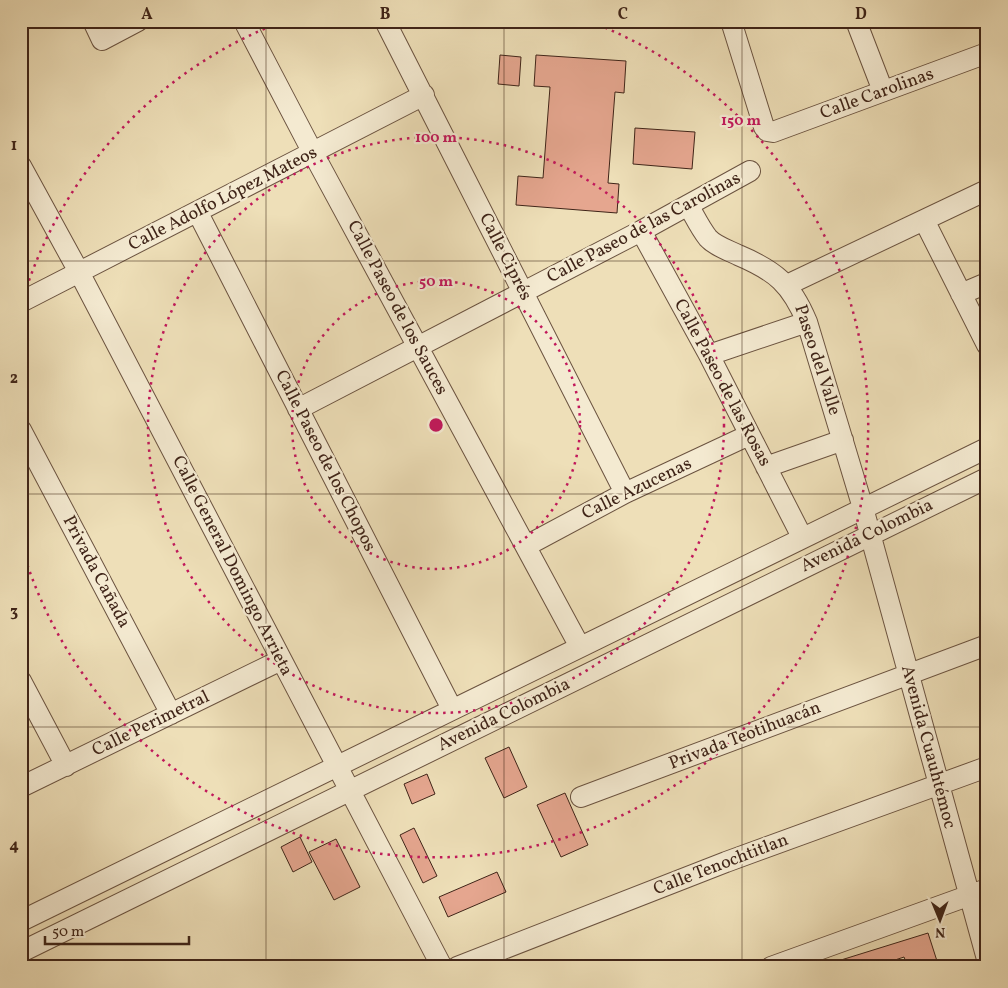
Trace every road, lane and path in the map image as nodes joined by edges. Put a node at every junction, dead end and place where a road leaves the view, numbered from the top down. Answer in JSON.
{"nodes":[{"id":1,"x":92,"y":21,"type":"edge"},
{"id":2,"x":138,"y":21,"type":"edge"},
{"id":3,"x":244,"y":21,"type":"edge"},
{"id":4,"x":385,"y":21,"type":"edge"},
{"id":5,"x":731,"y":21,"type":"edge"},
{"id":6,"x":856,"y":21,"type":"edge"},
{"id":7,"x":987,"y":53,"type":"edge"},
{"id":8,"x":883,"y":92,"type":"junction"},
{"id":9,"x":424,"y":95,"type":"junction"},
{"id":10,"x":313,"y":153,"type":"junction"},
{"id":11,"x":21,"y":166,"type":"edge"},
{"id":12,"x":750,"y":171,"type":"dead end"},
{"id":13,"x":987,"y":190,"type":"edge"},
{"id":14,"x":688,"y":205,"type":"junction"},
{"id":15,"x":198,"y":213,"type":"junction"},
{"id":16,"x":924,"y":220,"type":"junction"},
{"id":17,"x":641,"y":231,"type":"junction"},
{"id":18,"x":79,"y":272,"type":"junction"},
{"id":19,"x":987,"y":283,"type":"edge"},
{"id":20,"x":787,"y":285,"type":"junction"},
{"id":21,"x":523,"y":292,"type":"junction"},
{"id":22,"x":961,"y":294,"type":"junction"},
{"id":23,"x":21,"y":302,"type":"edge"},
{"id":24,"x":807,"y":322,"type":"junction"},
{"id":25,"x":987,"y":345,"type":"edge"},
{"id":26,"x":417,"y":346,"type":"junction"},
{"id":27,"x":709,"y":355,"type":"junction"},
{"id":28,"x":298,"y":409,"type":"junction"},
{"id":29,"x":21,"y":430,"type":"edge"},
{"id":30,"x":749,"y":435,"type":"junction"},
{"id":31,"x":843,"y":440,"type":"junction"},
{"id":32,"x":987,"y":448,"type":"edge"},
{"id":33,"x":766,"y":467,"type":"junction"},
{"id":34,"x":987,"y":478,"type":"edge"},
{"id":35,"x":625,"y":493,"type":"junction"},
{"id":36,"x":863,"y":508,"type":"junction"},
{"id":37,"x":870,"y":534,"type":"junction"},
{"id":38,"x":802,"y":536,"type":"junction"},
{"id":39,"x":526,"y":546,"type":"junction"},
{"id":40,"x":987,"y":646,"type":"edge"},
{"id":41,"x":580,"y":647,"type":"junction"},
{"id":42,"x":281,"y":660,"type":"junction"},
{"id":43,"x":908,"y":674,"type":"junction"},
{"id":44,"x":21,"y":681,"type":"edge"},
{"id":45,"x":452,"y":709,"type":"junction"},
{"id":46,"x":171,"y":714,"type":"junction"},
{"id":47,"x":66,"y":766,"type":"junction"},
{"id":48,"x":336,"y":766,"type":"junction"},
{"id":49,"x":987,"y":767,"type":"edge"},
{"id":50,"x":938,"y":784,"type":"junction"},
{"id":51,"x":21,"y":787,"type":"edge"},
{"id":52,"x":349,"y":791,"type":"junction"},
{"id":53,"x":581,"y":797,"type":"dead end"},
{"id":54,"x":987,"y":889,"type":"edge"},
{"id":55,"x":968,"y":896,"type":"junction"},
{"id":56,"x":21,"y":922,"type":"edge"},
{"id":57,"x":21,"y":952,"type":"edge"},
{"id":58,"x":987,"y":960,"type":"edge"},
{"id":59,"x":442,"y":967,"type":"edge"},
{"id":60,"x":458,"y":967,"type":"edge"},
{"id":61,"x":771,"y":967,"type":"edge"}],
"edges":[{"from":1,"to":2,"type":"street"},
{"from":3,"to":10,"type":"street","name":"Calle Paseo de los Sauces"},
{"from":4,"to":9,"type":"street","name":"Calle Ciprés"},
{"from":5,"to":8,"type":"street","name":"Calle Carolinas"},
{"from":6,"to":8,"type":"street"},
{"from":7,"to":8,"type":"street","name":"Calle Carolinas"},
{"from":9,"to":10,"type":"street","name":"Calle Adolfo López Mateos"},
{"from":9,"to":21,"type":"street","name":"Calle Ciprés"},
{"from":10,"to":15,"type":"street","name":"Calle Adolfo López Mateos"},
{"from":10,"to":26,"type":"street","name":"Calle Paseo de los Sauces"},
{"from":11,"to":18,"type":"street","name":"Calle General Domingo Arrieta"},
{"from":12,"to":14,"type":"street","name":"Calle Paseo de las Carolinas"},
{"from":13,"to":16,"type":"street"},
{"from":14,"to":17,"type":"street","name":"Calle Paseo de las Carolinas"},
{"from":14,"to":20,"type":"street","name":"Paseo del Valle"},
{"from":15,"to":18,"type":"street","name":"Calle Adolfo López Mateos"},
{"from":15,"to":28,"type":"street","name":"Calle Paseo de los Chopos"},
{"from":16,"to":20,"type":"street"},
{"from":16,"to":22,"type":"street"},
{"from":17,"to":21,"type":"street","name":"Calle Paseo de las Carolinas"},
{"from":17,"to":27,"type":"street","name":"Calle Paseo de las Rosas"},
{"from":18,"to":23,"type":"street","name":"Calle Adolfo López Mateos"},
{"from":18,"to":42,"type":"street","name":"Calle General Domingo Arrieta"},
{"from":19,"to":22,"type":"street"},
{"from":20,"to":24,"type":"street","name":"Paseo del Valle"},
{"from":21,"to":26,"type":"street","name":"Calle Paseo de las Carolinas"},
{"from":21,"to":35,"type":"street","name":"Calle Ciprés"},
{"from":22,"to":25,"type":"street"},
{"from":24,"to":27,"type":"street"},
{"from":24,"to":31,"type":"street","name":"Paseo del Valle"},
{"from":26,"to":28,"type":"street","name":"Calle Paseo de las Carolinas"},
{"from":26,"to":39,"type":"street","name":"Calle Paseo de los Sauces"},
{"from":27,"to":30,"type":"street","name":"Calle Paseo de las Rosas"},
{"from":28,"to":45,"type":"street","name":"Calle Paseo de los Chopos"},
{"from":29,"to":46,"type":"street","name":"Privada Cañada"},
{"from":30,"to":33,"type":"street","name":"Calle Paseo de las Rosas"},
{"from":30,"to":35,"type":"street","name":"Calle Azucenas"},
{"from":31,"to":33,"type":"street"},
{"from":31,"to":36,"type":"street","name":"Paseo del Valle"},
{"from":32,"to":36,"type":"street","name":"Avenida Colombia"},
{"from":33,"to":38,"type":"street","name":"Calle Paseo de las Rosas"},
{"from":34,"to":37,"type":"street","name":"Avenida Colombia"},
{"from":35,"to":39,"type":"street","name":"Calle Azucenas"},
{"from":36,"to":37,"type":"street","name":"Paseo del Valle"},
{"from":36,"to":38,"type":"street","name":"Avenida Colombia"},
{"from":37,"to":43,"type":"street","name":"Avenida Cuauhtémoc"},
{"from":37,"to":52,"type":"street","name":"Avenida Colombia"},
{"from":38,"to":41,"type":"street","name":"Avenida Colombia"},
{"from":39,"to":41,"type":"street","name":"Calle Paseo de los Sauces"},
{"from":40,"to":43,"type":"street","name":"Privada Teotihuacán"},
{"from":41,"to":45,"type":"street","name":"Avenida Colombia"},
{"from":42,"to":46,"type":"street","name":"Calle Perimetral"},
{"from":42,"to":48,"type":"street","name":"Calle General Domingo Arrieta"},
{"from":43,"to":50,"type":"street","name":"Avenida Cuauhtémoc"},
{"from":43,"to":53,"type":"street","name":"Privada Teotihuacán"},
{"from":44,"to":47,"type":"street"},
{"from":45,"to":48,"type":"street","name":"Avenida Colombia"},
{"from":46,"to":47,"type":"street","name":"Calle Perimetral"},
{"from":47,"to":51,"type":"street","name":"Calle Perimetral"},
{"from":48,"to":52,"type":"street","name":"Calle General Domingo Arrieta"},
{"from":48,"to":56,"type":"street","name":"Avenida Colombia"},
{"from":49,"to":50,"type":"street","name":"Calle Tenochtitlan"},
{"from":50,"to":55,"type":"street","name":"Avenida Cuauhtémoc"},
{"from":50,"to":60,"type":"street","name":"Calle Tenochtitlan"},
{"from":52,"to":57,"type":"street","name":"Avenida Colombia"},
{"from":52,"to":59,"type":"street","name":"Calle General Domingo Arrieta"},
{"from":54,"to":55,"type":"street"},
{"from":55,"to":58,"type":"street","name":"Avenida Cuauhtémoc"},
{"from":55,"to":61,"type":"street"}]}
